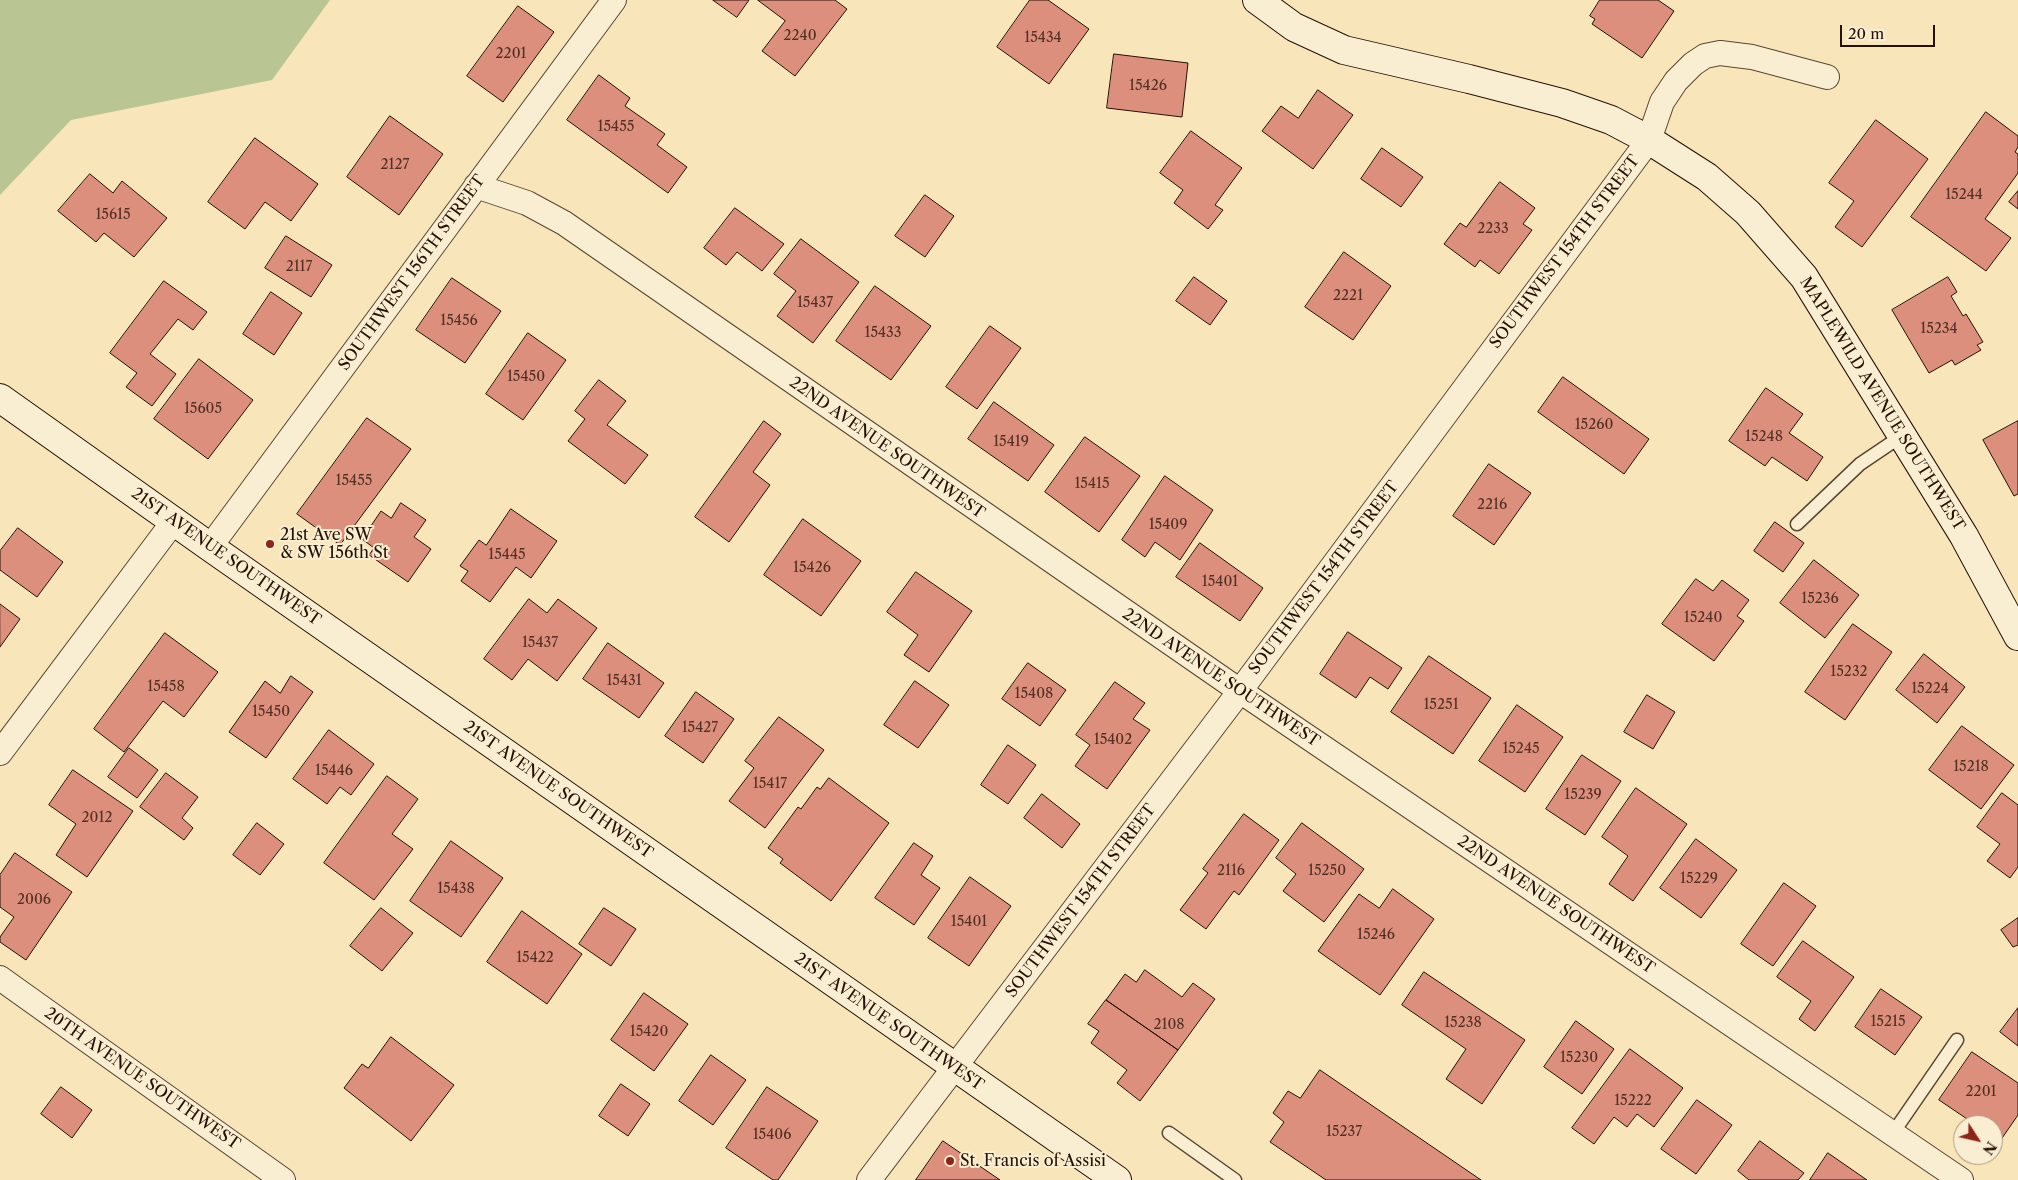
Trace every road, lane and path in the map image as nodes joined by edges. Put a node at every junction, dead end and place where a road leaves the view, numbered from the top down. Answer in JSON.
{"nodes":[{"id":1,"x":614,"y":0,"type":"edge"},
{"id":2,"x":1257,"y":0,"type":"edge"},
{"id":3,"x":1827,"y":77,"type":"dead end"},
{"id":4,"x":1649,"y":140,"type":"junction"},
{"id":5,"x":476,"y":186,"type":"junction"},
{"id":6,"x":0,"y":398,"type":"edge"},
{"id":7,"x":1903,"y":436,"type":"junction"},
{"id":8,"x":174,"y":521,"type":"junction"},
{"id":9,"x":1797,"y":524,"type":"dead end"},
{"id":10,"x":210,"y":547,"type":"junction"},
{"id":11,"x":2018,"y":636,"type":"edge"},
{"id":12,"x":1240,"y":691,"type":"junction"},
{"id":13,"x":0,"y":753,"type":"edge"},
{"id":14,"x":0,"y":978,"type":"edge"},
{"id":15,"x":1957,"y":1040,"type":"dead end"},
{"id":16,"x":954,"y":1068,"type":"junction"},
{"id":17,"x":1169,"y":1133,"type":"dead end"},
{"id":18,"x":1893,"y":1134,"type":"junction"},
{"id":19,"x":1218,"y":1175,"type":"edge"},
{"id":20,"x":283,"y":1180,"type":"edge"},
{"id":21,"x":869,"y":1180,"type":"edge"},
{"id":22,"x":1117,"y":1180,"type":"edge"},
{"id":23,"x":1235,"y":1180,"type":"edge"},
{"id":24,"x":1961,"y":1180,"type":"edge"}],
"edges":[{"from":1,"to":5,"type":"street","name":"SOUTHWEST 156TH STREET"},
{"from":2,"to":4,"type":"street","name":"MAPLEWILD AVENUE SOUTHWEST"},
{"from":3,"to":4,"type":"street","name":"SOUTHWEST 154TH STREET"},
{"from":4,"to":7,"type":"street","name":"MAPLEWILD AVENUE SOUTHWEST"},
{"from":4,"to":12,"type":"street","name":"SOUTHWEST 154TH STREET"},
{"from":5,"to":10,"type":"street","name":"SOUTHWEST 156TH STREET"},
{"from":5,"to":12,"type":"street","name":"22ND AVENUE SOUTHWEST"},
{"from":6,"to":8,"type":"street","name":"21ST AVENUE SOUTHWEST"},
{"from":7,"to":9,"type":"lane"},
{"from":7,"to":11,"type":"street","name":"MAPLEWILD AVENUE SOUTHWEST"},
{"from":8,"to":10,"type":"street","name":"21ST AVENUE SOUTHWEST"},
{"from":8,"to":13,"type":"street"},
{"from":10,"to":16,"type":"street","name":"21ST AVENUE SOUTHWEST"},
{"from":12,"to":16,"type":"street","name":"SOUTHWEST 154TH STREET"},
{"from":12,"to":18,"type":"street","name":"22ND AVENUE SOUTHWEST"},
{"from":14,"to":20,"type":"street","name":"20TH AVENUE SOUTHWEST"},
{"from":15,"to":18,"type":"lane"},
{"from":16,"to":21,"type":"street","name":"SOUTHWEST 154TH STREET"},
{"from":16,"to":22,"type":"street","name":"21ST AVENUE SOUTHWEST"},
{"from":17,"to":19,"type":"lane"},
{"from":18,"to":24,"type":"street","name":"22ND AVENUE SOUTHWEST"},
{"from":19,"to":23,"type":"lane"}]}
